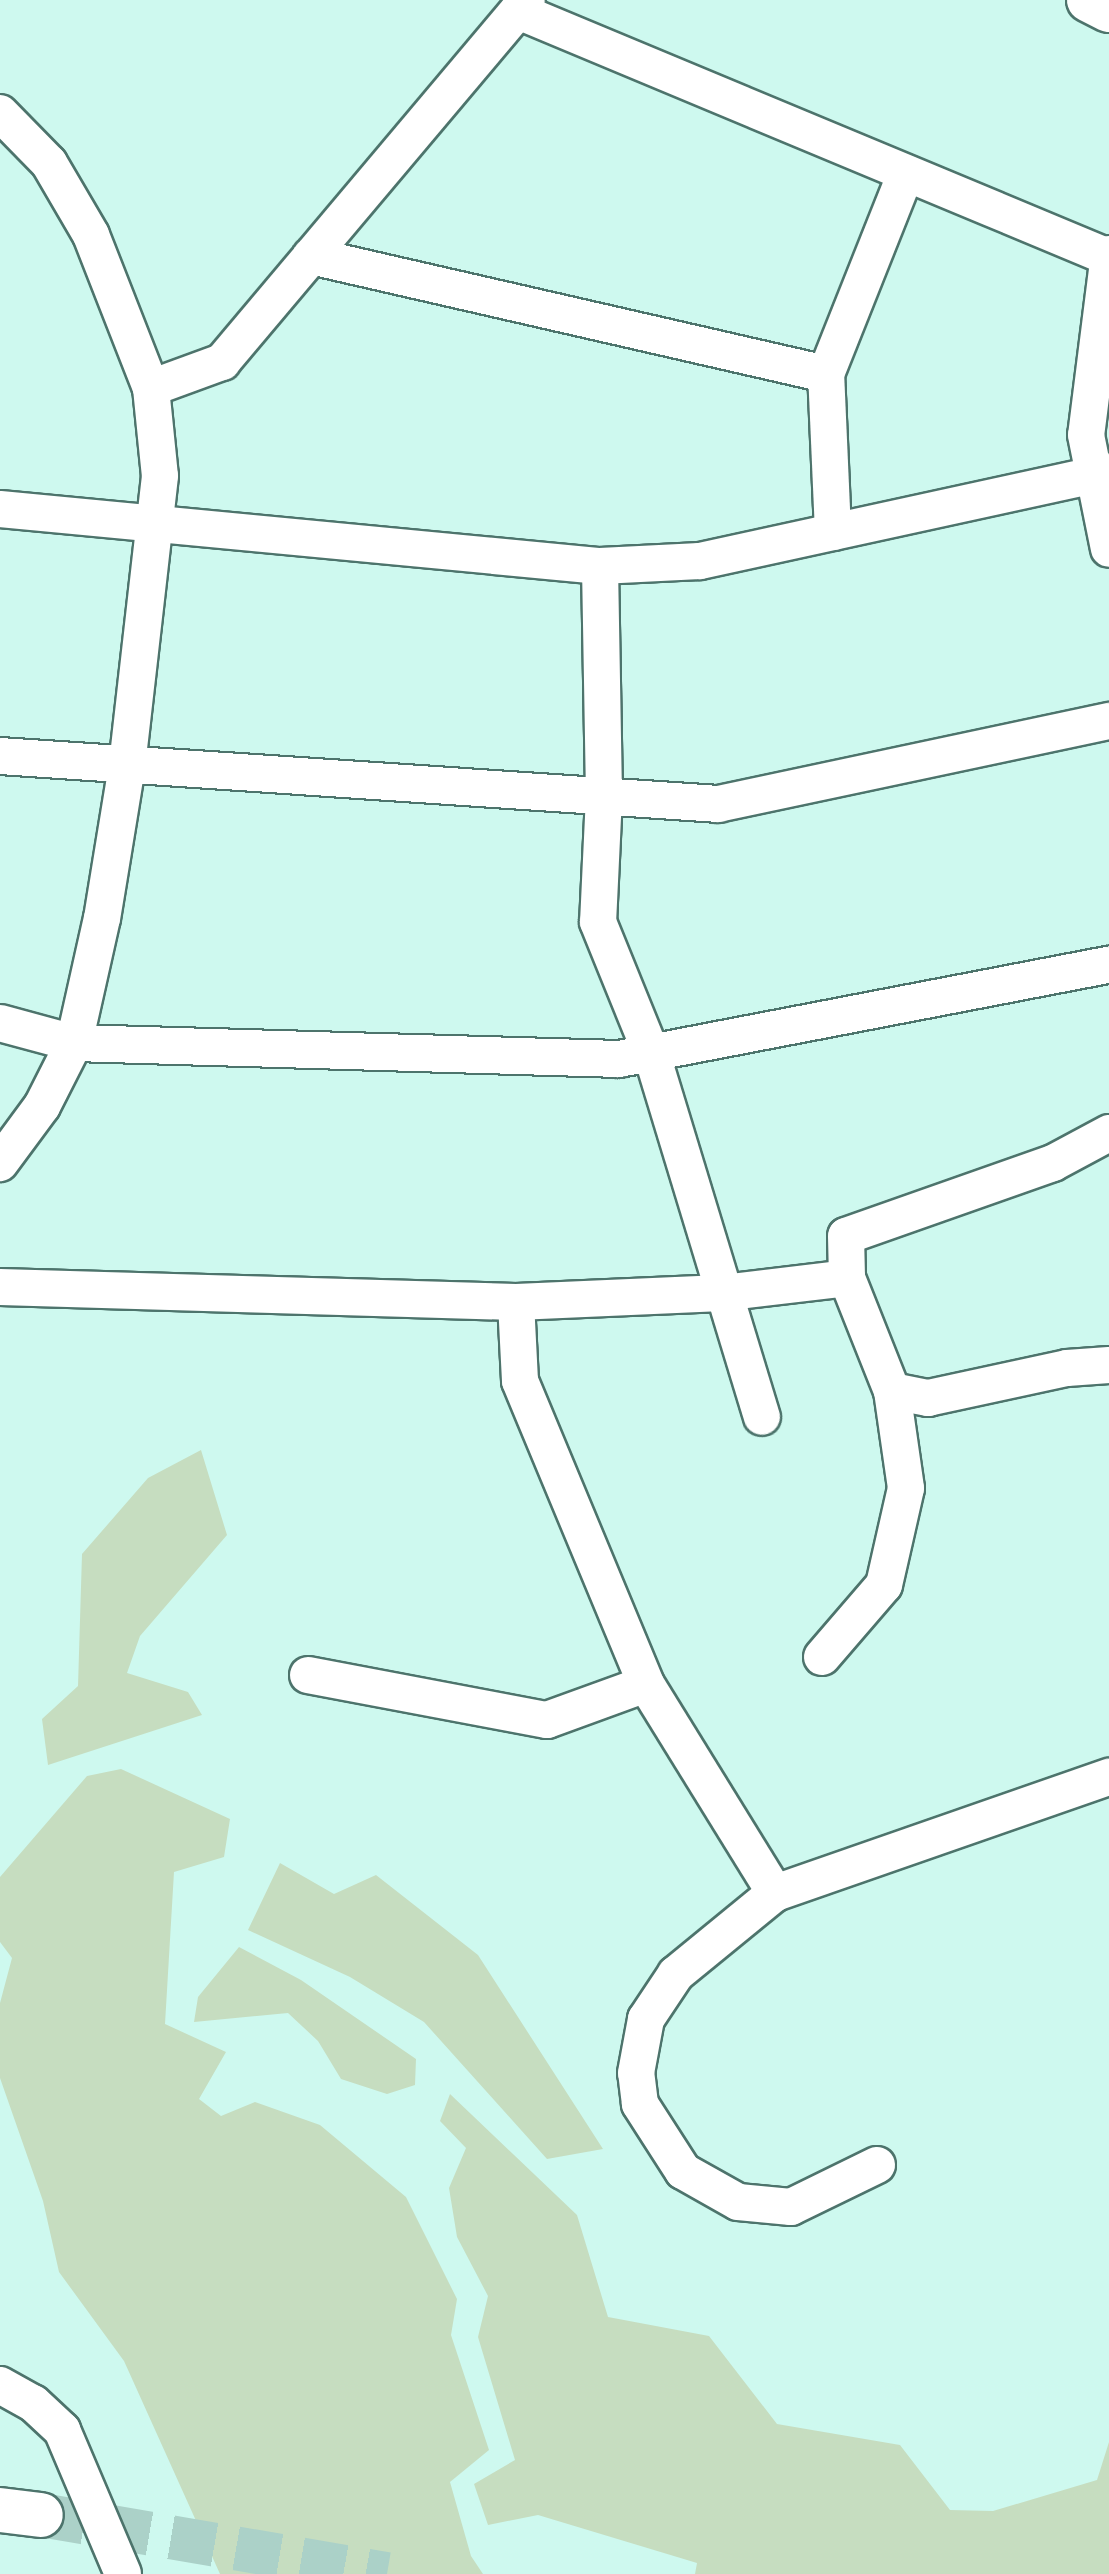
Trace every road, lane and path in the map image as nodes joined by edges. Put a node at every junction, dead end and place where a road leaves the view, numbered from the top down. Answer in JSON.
{"nodes":[{"id":1,"x":1089,"y":0,"type":"edge"},
{"id":2,"x":522,"y":5,"type":"edge"},
{"id":3,"x":1109,"y":10,"type":"edge"},
{"id":4,"x":0,"y":113,"type":"edge"},
{"id":5,"x":906,"y":173,"type":"junction"},
{"id":6,"x":311,"y":256,"type":"junction"},
{"id":7,"x":1109,"y":256,"type":"edge"},
{"id":8,"x":826,"y":374,"type":"junction"},
{"id":9,"x":151,"y":388,"type":"junction"},
{"id":10,"x":1102,"y":474,"type":"edge"},
{"id":11,"x":0,"y":509,"type":"edge"},
{"id":12,"x":158,"y":522,"type":"junction"},
{"id":13,"x":833,"y":532,"type":"junction"},
{"id":14,"x":1109,"y":549,"type":"edge"},
{"id":15,"x":600,"y":566,"type":"junction"},
{"id":16,"x":1109,"y":721,"type":"edge"},
{"id":17,"x":0,"y":756,"type":"edge"},
{"id":18,"x":127,"y":766,"type":"junction"},
{"id":19,"x":604,"y":796,"type":"junction"},
{"id":20,"x":1109,"y":965,"type":"edge"},
{"id":21,"x":0,"y":1023,"type":"edge"},
{"id":22,"x":74,"y":1043,"type":"junction"},
{"id":23,"x":652,"y":1055,"type":"junction"},
{"id":24,"x":1109,"y":1133,"type":"edge"},
{"id":25,"x":0,"y":1163,"type":"edge"},
{"id":26,"x":847,"y":1278,"type":"junction"},
{"id":27,"x":0,"y":1287,"type":"edge"},
{"id":28,"x":722,"y":1293,"type":"junction"},
{"id":29,"x":516,"y":1302,"type":"junction"},
{"id":30,"x":1109,"y":1365,"type":"edge"},
{"id":31,"x":892,"y":1391,"type":"junction"},
{"id":32,"x":762,"y":1417,"type":"dead end"},
{"id":33,"x":822,"y":1657,"type":"dead end"},
{"id":34,"x":308,"y":1675,"type":"dead end"},
{"id":35,"x":646,"y":1684,"type":"junction"},
{"id":36,"x":1109,"y":1777,"type":"edge"},
{"id":37,"x":775,"y":1893,"type":"junction"},
{"id":38,"x":877,"y":2165,"type":"dead end"},
{"id":39,"x":0,"y":2385,"type":"edge"},
{"id":40,"x":123,"y":2574,"type":"edge"}],
"edges":[{"from":1,"to":3,"type":"highway"},
{"from":2,"to":5,"type":"street"},
{"from":2,"to":6,"type":"street"},
{"from":4,"to":9,"type":"street"},
{"from":5,"to":7,"type":"street"},
{"from":5,"to":8,"type":"street"},
{"from":6,"to":8,"type":"street"},
{"from":6,"to":9,"type":"street"},
{"from":7,"to":10,"type":"street"},
{"from":8,"to":13,"type":"street"},
{"from":9,"to":12,"type":"street"},
{"from":10,"to":13,"type":"street"},
{"from":10,"to":14,"type":"street"},
{"from":11,"to":12,"type":"street"},
{"from":12,"to":15,"type":"street"},
{"from":12,"to":18,"type":"street"},
{"from":13,"to":15,"type":"street"},
{"from":15,"to":19,"type":"street"},
{"from":16,"to":19,"type":"street"},
{"from":17,"to":18,"type":"street"},
{"from":18,"to":19,"type":"street"},
{"from":18,"to":22,"type":"street"},
{"from":19,"to":23,"type":"street"},
{"from":20,"to":23,"type":"street"},
{"from":21,"to":22,"type":"street"},
{"from":22,"to":23,"type":"street"},
{"from":22,"to":25,"type":"street"},
{"from":23,"to":28,"type":"street"},
{"from":24,"to":26,"type":"street"},
{"from":26,"to":28,"type":"street"},
{"from":26,"to":31,"type":"street"},
{"from":27,"to":29,"type":"street"},
{"from":28,"to":29,"type":"street"},
{"from":28,"to":32,"type":"street"},
{"from":29,"to":35,"type":"street"},
{"from":30,"to":31,"type":"street"},
{"from":31,"to":33,"type":"street"},
{"from":34,"to":35,"type":"street"},
{"from":35,"to":37,"type":"street"},
{"from":36,"to":37,"type":"street"},
{"from":37,"to":38,"type":"street"},
{"from":39,"to":40,"type":"street"}]}
